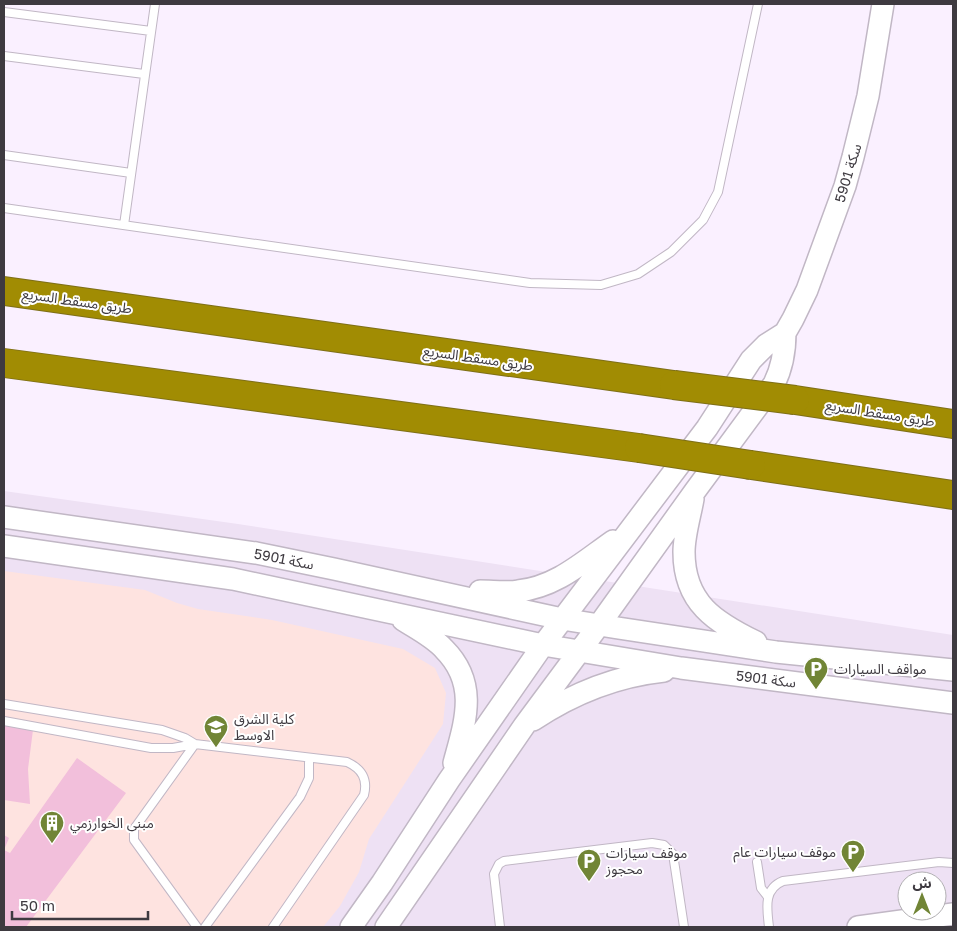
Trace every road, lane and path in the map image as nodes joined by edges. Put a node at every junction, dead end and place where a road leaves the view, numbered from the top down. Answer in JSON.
{"nodes":[{"id":1,"x":155,"y":4,"type":"edge"},
{"id":2,"x":758,"y":4,"type":"edge"},
{"id":3,"x":883,"y":4,"type":"edge"},
{"id":4,"x":4,"y":12,"type":"edge"},
{"id":5,"x":150,"y":31,"type":"junction"},
{"id":6,"x":4,"y":56,"type":"edge"},
{"id":7,"x":144,"y":74,"type":"junction"},
{"id":8,"x":4,"y":156,"type":"edge"},
{"id":9,"x":131,"y":173,"type":"junction"},
{"id":10,"x":4,"y":208,"type":"edge"},
{"id":11,"x":124,"y":225,"type":"junction"},
{"id":12,"x":4,"y":291,"type":"edge"},
{"id":13,"x":785,"y":333,"type":"junction"},
{"id":14,"x":4,"y":364,"type":"edge"},
{"id":15,"x":953,"y":424,"type":"edge"},
{"id":16,"x":695,"y":491,"type":"junction"},
{"id":17,"x":953,"y":495,"type":"edge"},
{"id":18,"x":4,"y":517,"type":"edge"},
{"id":19,"x":633,"y":526,"type":"junction"},
{"id":20,"x":4,"y":546,"type":"edge"},
{"id":21,"x":428,"y":589,"type":"junction"},
{"id":22,"x":390,"y":612,"type":"junction"},
{"id":23,"x":562,"y":619,"type":"junction"},
{"id":24,"x":600,"y":625,"type":"junction"},
{"id":25,"x":543,"y":645,"type":"junction"},
{"id":26,"x":580,"y":651,"type":"junction"},
{"id":27,"x":776,"y":652,"type":"junction"},
{"id":28,"x":681,"y":668,"type":"junction"},
{"id":29,"x":953,"y":670,"type":"edge"},
{"id":30,"x":953,"y":703,"type":"edge"},
{"id":31,"x":4,"y":704,"type":"edge"},
{"id":32,"x":4,"y":721,"type":"edge"},
{"id":33,"x":524,"y":726,"type":"junction"},
{"id":34,"x":195,"y":744,"type":"junction"},
{"id":35,"x":309,"y":758,"type":"junction"},
{"id":36,"x":449,"y":780,"type":"junction"},
{"id":37,"x":757,"y":862,"type":"dead end"},
{"id":38,"x":953,"y":863,"type":"edge"},
{"id":39,"x":768,"y":897,"type":"junction"},
{"id":40,"x":953,"y":914,"type":"edge"},
{"id":41,"x":198,"y":927,"type":"edge"},
{"id":42,"x":205,"y":927,"type":"edge"},
{"id":43,"x":273,"y":927,"type":"edge"},
{"id":44,"x":351,"y":927,"type":"edge"},
{"id":45,"x":386,"y":927,"type":"edge"},
{"id":46,"x":500,"y":927,"type":"edge"},
{"id":47,"x":684,"y":927,"type":"edge"},
{"id":48,"x":769,"y":927,"type":"edge"},
{"id":49,"x":858,"y":927,"type":"edge"}],
"edges":[{"from":1,"to":5,"type":"lane"},
{"from":2,"to":11,"type":"lane"},
{"from":3,"to":13,"type":"street","name":"سكة 5901"},
{"from":4,"to":5,"type":"lane"},
{"from":5,"to":7,"type":"lane"},
{"from":6,"to":7,"type":"lane"},
{"from":7,"to":9,"type":"lane"},
{"from":8,"to":9,"type":"lane"},
{"from":9,"to":11,"type":"lane"},
{"from":10,"to":11,"type":"lane"},
{"from":12,"to":15,"type":"highway","name":"طريق مسقط السريع","bridge":true},
{"from":13,"to":16,"type":"street","name":"سكة 5901"},
{"from":13,"to":19,"type":"street","name":"سكة 5901"},
{"from":14,"to":17,"type":"highway","bridge":true},
{"from":16,"to":24,"type":"street","name":"سكة 5901"},
{"from":16,"to":27,"type":"street"},
{"from":18,"to":21,"type":"street","name":"سكة 5901"},
{"from":19,"to":21,"type":"street"},
{"from":19,"to":23,"type":"street","name":"سكة 5901"},
{"from":20,"to":22,"type":"street","name":"سكة 5901"},
{"from":21,"to":23,"type":"street","name":"سكة 5901"},
{"from":22,"to":25,"type":"street","name":"سكة 5901"},
{"from":22,"to":36,"type":"street"},
{"from":23,"to":24,"type":"street","name":"سكة 5901"},
{"from":23,"to":25,"type":"street","name":"سكة 5901"},
{"from":24,"to":26,"type":"street","name":"سكة 5901"},
{"from":24,"to":27,"type":"street","name":"سكة 5901"},
{"from":25,"to":26,"type":"street","name":"سكة 5901"},
{"from":25,"to":36,"type":"street","name":"سكة 5901"},
{"from":26,"to":28,"type":"street","name":"سكة 5901"},
{"from":26,"to":33,"type":"street","name":"سكة 5901"},
{"from":27,"to":29,"type":"street","name":"سكة 5901"},
{"from":28,"to":30,"type":"street","name":"سكة 5901"},
{"from":28,"to":33,"type":"street"},
{"from":31,"to":34,"type":"lane"},
{"from":32,"to":34,"type":"lane"},
{"from":33,"to":45,"type":"street","name":"سكة 5901"},
{"from":34,"to":35,"type":"lane"},
{"from":34,"to":41,"type":"lane"},
{"from":35,"to":42,"type":"lane"},
{"from":35,"to":43,"type":"lane"},
{"from":36,"to":44,"type":"street","name":"سكة 5901"},
{"from":37,"to":39,"type":"lane"},
{"from":38,"to":39,"type":"lane"},
{"from":39,"to":48,"type":"lane"},
{"from":40,"to":49,"type":"street"},
{"from":46,"to":47,"type":"lane"}]}
